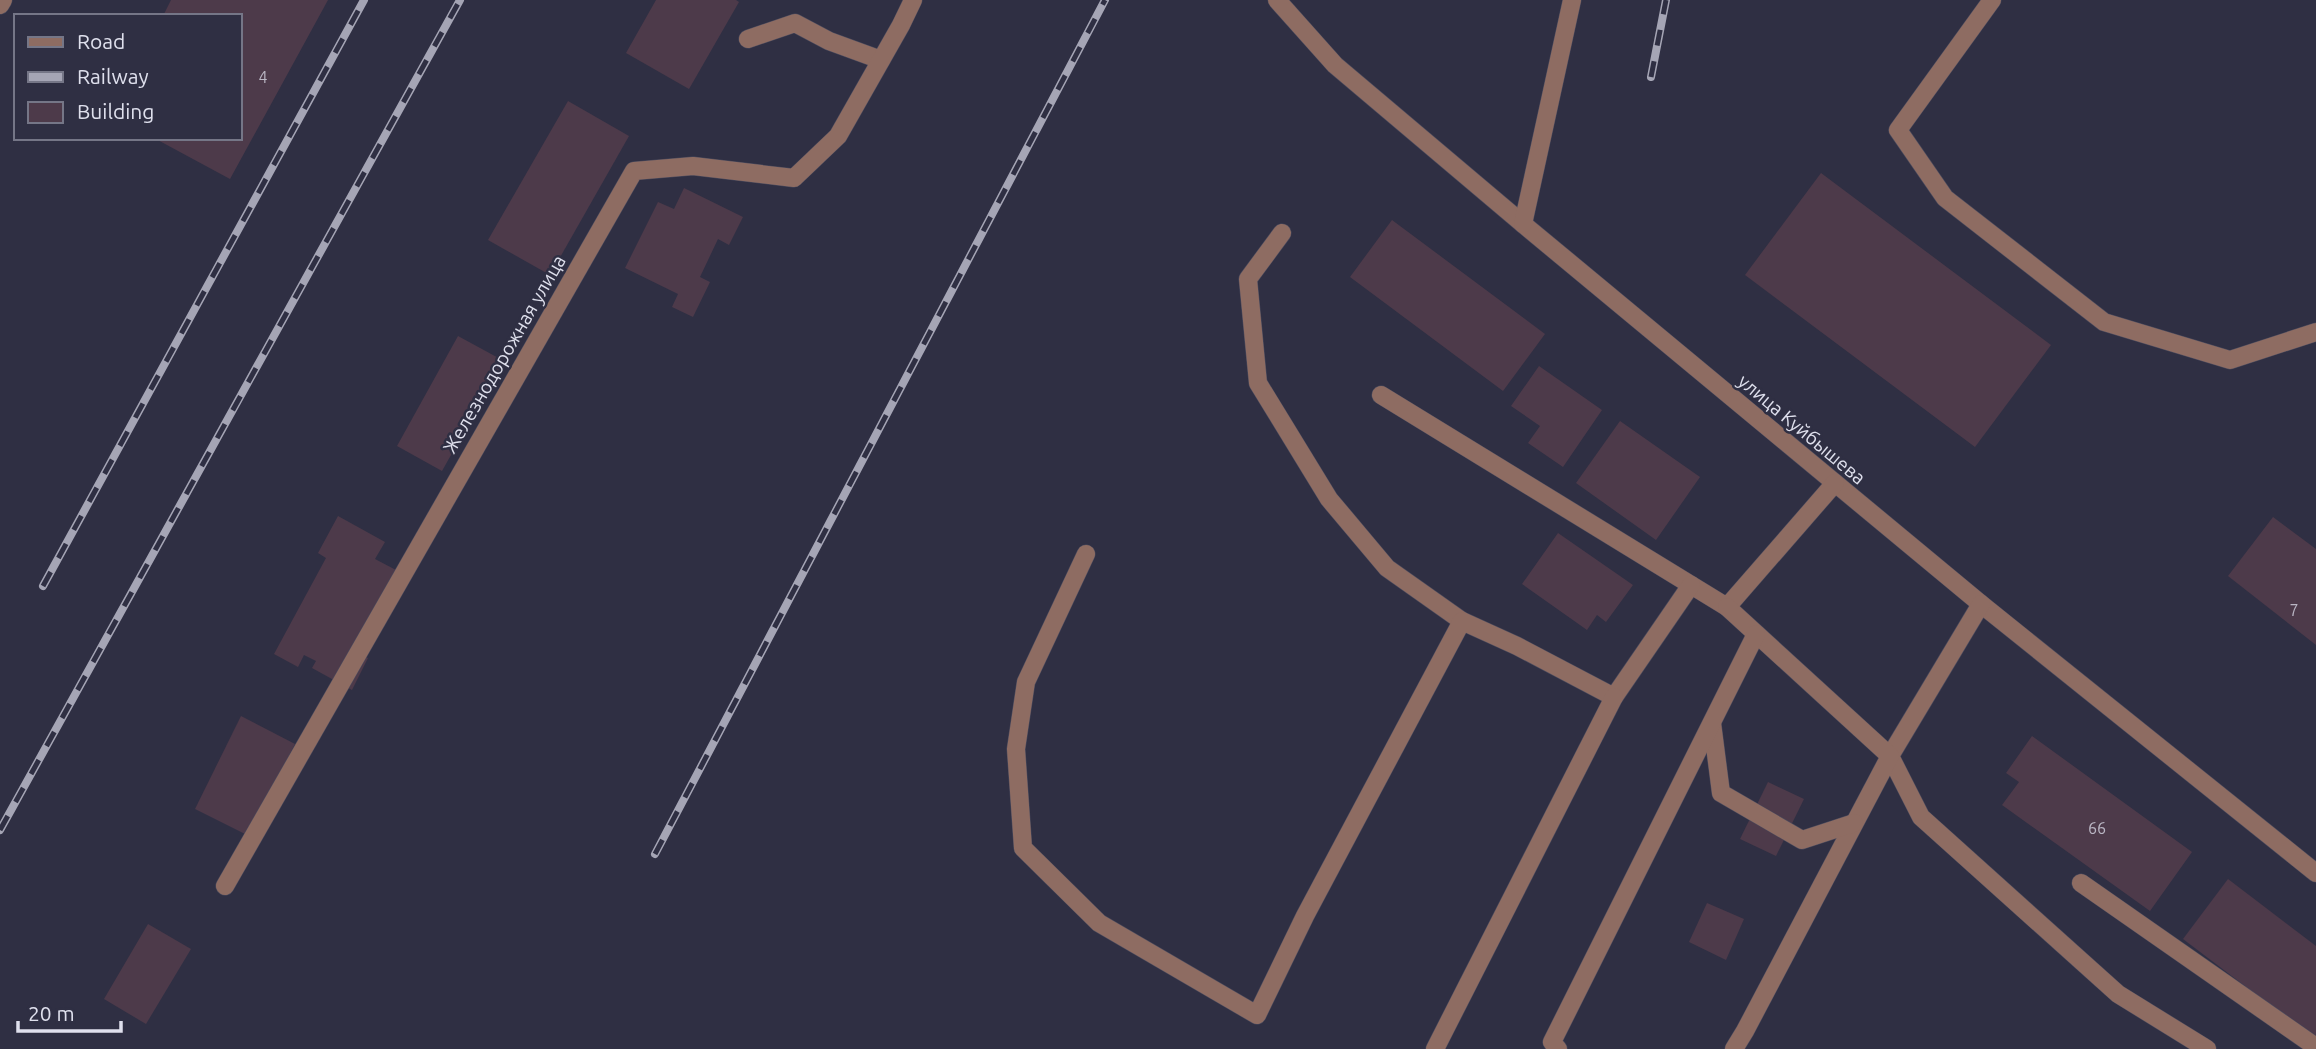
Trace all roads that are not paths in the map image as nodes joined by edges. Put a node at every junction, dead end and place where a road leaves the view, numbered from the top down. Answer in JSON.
{"nodes":[{"id":1,"x":3,"y":0,"type":"edge"},
{"id":2,"x":913,"y":0,"type":"edge"},
{"id":3,"x":1277,"y":0,"type":"edge"},
{"id":4,"x":1572,"y":0,"type":"edge"},
{"id":5,"x":1992,"y":0,"type":"edge"},
{"id":6,"x":0,"y":5,"type":"edge"},
{"id":7,"x":748,"y":39,"type":"dead end"},
{"id":8,"x":881,"y":60,"type":"junction"},
{"id":9,"x":1523,"y":224,"type":"junction"},
{"id":10,"x":1282,"y":233,"type":"dead end"},
{"id":11,"x":2316,"y":332,"type":"edge"},
{"id":12,"x":1381,"y":395,"type":"dead end"},
{"id":13,"x":1835,"y":483,"type":"junction"},
{"id":14,"x":1086,"y":554,"type":"dead end"},
{"id":15,"x":1691,"y":586,"type":"junction"},
{"id":16,"x":1981,"y":604,"type":"junction"},
{"id":17,"x":1727,"y":607,"type":"junction"},
{"id":18,"x":1462,"y":621,"type":"junction"},
{"id":19,"x":1756,"y":634,"type":"junction"},
{"id":20,"x":1614,"y":697,"type":"junction"},
{"id":21,"x":1712,"y":723,"type":"junction"},
{"id":22,"x":1890,"y":756,"type":"junction"},
{"id":23,"x":1854,"y":823,"type":"junction"},
{"id":24,"x":2316,"y":873,"type":"edge"},
{"id":25,"x":2081,"y":883,"type":"dead end"},
{"id":26,"x":225,"y":886,"type":"dead end"},
{"id":27,"x":2316,"y":1047,"type":"edge"},
{"id":28,"x":1435,"y":1049,"type":"edge"},
{"id":29,"x":1558,"y":1049,"type":"edge"},
{"id":30,"x":1734,"y":1049,"type":"edge"},
{"id":31,"x":2207,"y":1049,"type":"edge"}],
"edges":[{"from":1,"to":6,"type":"street"},
{"from":2,"to":8,"type":"street","name":"Железнодорожная улица"},
{"from":3,"to":9,"type":"street","name":"улица Куйбышева"},
{"from":4,"to":9,"type":"street"},
{"from":5,"to":11,"type":"street"},
{"from":7,"to":8,"type":"street"},
{"from":8,"to":26,"type":"street","name":"Железнодорожная улица"},
{"from":9,"to":13,"type":"street","name":"улица Куйбышева"},
{"from":10,"to":18,"type":"street"},
{"from":12,"to":15,"type":"street"},
{"from":13,"to":16,"type":"street","name":"улица Куйбышева"},
{"from":13,"to":17,"type":"street"},
{"from":14,"to":18,"type":"street"},
{"from":15,"to":17,"type":"street"},
{"from":15,"to":20,"type":"street"},
{"from":16,"to":22,"type":"street"},
{"from":16,"to":24,"type":"street","name":"улица Куйбышева"},
{"from":17,"to":19,"type":"street"},
{"from":18,"to":20,"type":"street"},
{"from":19,"to":21,"type":"street"},
{"from":19,"to":22,"type":"street"},
{"from":20,"to":28,"type":"street"},
{"from":21,"to":23,"type":"street"},
{"from":21,"to":29,"type":"street"},
{"from":22,"to":23,"type":"street"},
{"from":22,"to":31,"type":"street"},
{"from":23,"to":30,"type":"street"},
{"from":25,"to":27,"type":"street"}]}
